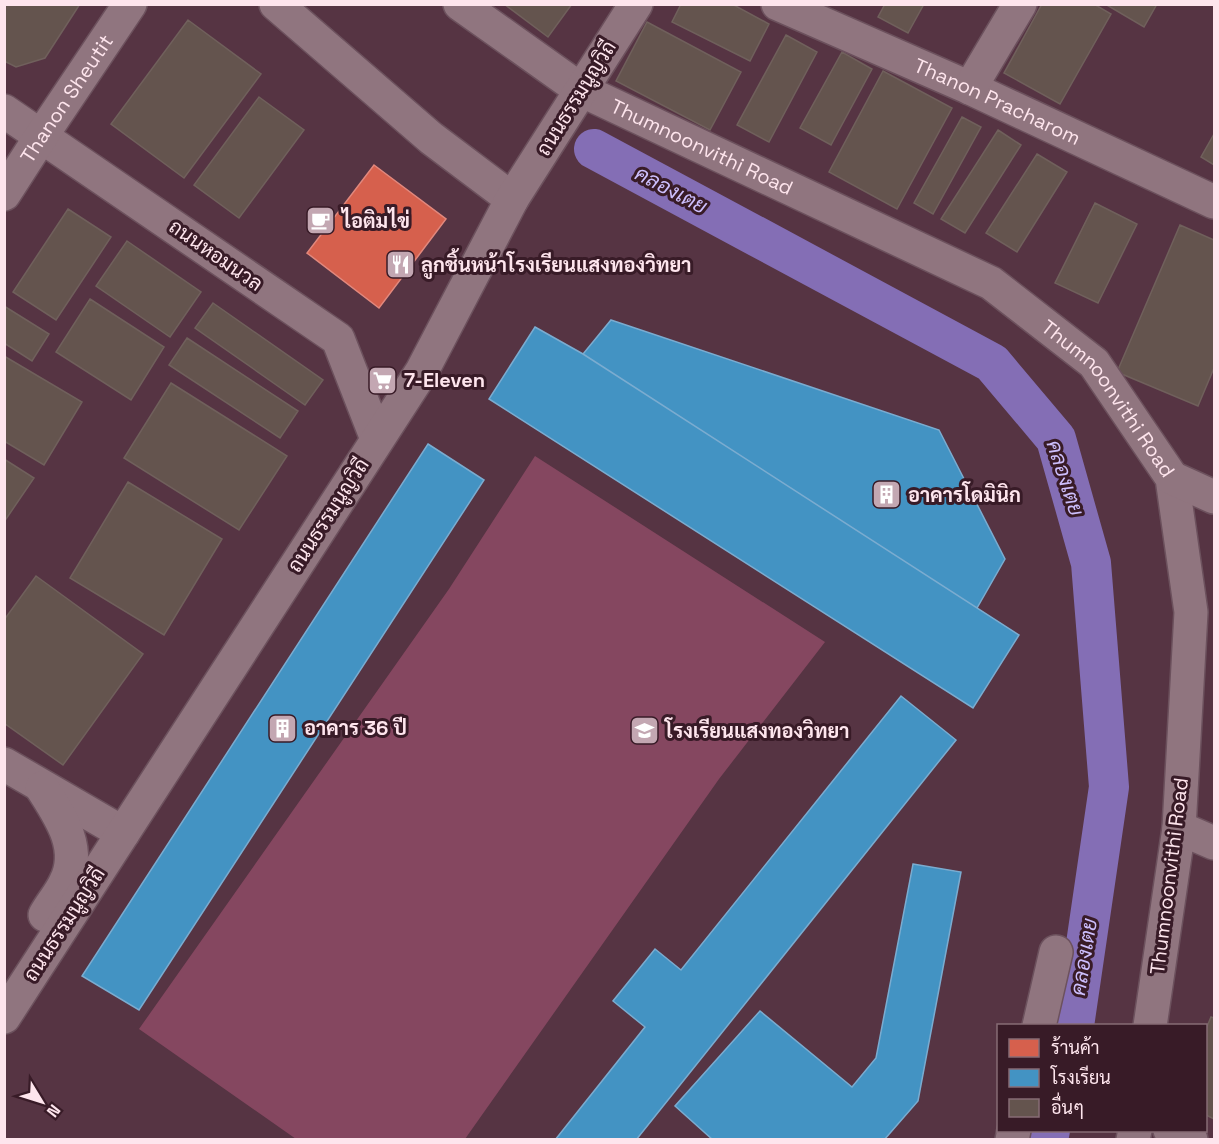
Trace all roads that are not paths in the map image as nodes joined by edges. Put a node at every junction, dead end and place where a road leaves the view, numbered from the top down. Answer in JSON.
{"nodes":[{"id":1,"x":130,"y":4,"type":"edge"},
{"id":2,"x":276,"y":4,"type":"edge"},
{"id":3,"x":460,"y":4,"type":"edge"},
{"id":4,"x":636,"y":4,"type":"edge"},
{"id":5,"x":778,"y":4,"type":"edge"},
{"id":6,"x":1020,"y":4,"type":"edge"},
{"id":7,"x":970,"y":88,"type":"junction"},
{"id":8,"x":581,"y":90,"type":"junction"},
{"id":9,"x":4,"y":111,"type":"edge"},
{"id":10,"x":42,"y":135,"type":"junction"},
{"id":11,"x":4,"y":194,"type":"edge"},
{"id":12,"x":512,"y":199,"type":"junction"},
{"id":13,"x":1215,"y":202,"type":"edge"},
{"id":14,"x":377,"y":439,"type":"junction"},
{"id":15,"x":1172,"y":478,"type":"junction"},
{"id":16,"x":1215,"y":497,"type":"edge"},
{"id":17,"x":4,"y":764,"type":"edge"},
{"id":18,"x":42,"y":788,"type":"junction"},
{"id":19,"x":1179,"y":828,"type":"junction"},
{"id":20,"x":123,"y":833,"type":"junction"},
{"id":21,"x":1215,"y":843,"type":"edge"},
{"id":22,"x":1056,"y":952,"type":"dead end"},
{"id":23,"x":4,"y":976,"type":"edge"},
{"id":24,"x":4,"y":1017,"type":"edge"},
{"id":25,"x":1039,"y":1024,"type":"edge"},
{"id":26,"x":1150,"y":1024,"type":"edge"},
{"id":27,"x":1172,"y":1132,"type":"edge"},
{"id":28,"x":1191,"y":1140,"type":"edge"}],
"edges":[{"from":1,"to":10,"type":"street","name":"Thanon Sheutit"},
{"from":2,"to":12,"type":"street"},
{"from":3,"to":8,"type":"street","name":"Thumnoonvithi Road"},
{"from":4,"to":8,"type":"street","name":"ถนนธรรมนูญวิถี"},
{"from":5,"to":7,"type":"street","name":"Thanon Pracharom"},
{"from":6,"to":7,"type":"street"},
{"from":7,"to":13,"type":"street","name":"Thanon Pracharom"},
{"from":8,"to":12,"type":"street","name":"ถนนธรรมนูญวิถี"},
{"from":8,"to":15,"type":"street","name":"Thumnoonvithi Road"},
{"from":9,"to":10,"type":"street","name":"ถนนหอมนวล"},
{"from":10,"to":11,"type":"street","name":"Thanon Sheutit"},
{"from":10,"to":14,"type":"street","name":"ถนนหอมนวล"},
{"from":12,"to":14,"type":"street","name":"ถนนธรรมนูญวิถี"},
{"from":14,"to":20,"type":"street","name":"ถนนธรรมนูญวิถี"},
{"from":15,"to":16,"type":"street"},
{"from":15,"to":19,"type":"street","name":"Thumnoonvithi Road"},
{"from":17,"to":18,"type":"street"},
{"from":18,"to":20,"type":"street"},
{"from":18,"to":23,"type":"street","name":"ถนนธรรมนูญวิถี"},
{"from":19,"to":21,"type":"street"},
{"from":19,"to":26,"type":"street","name":"Thumnoonvithi Road"},
{"from":20,"to":24,"type":"street","name":"ถนนธรรมนูญวิถี"},
{"from":22,"to":25,"type":"street"},
{"from":27,"to":28,"type":"street"}]}
